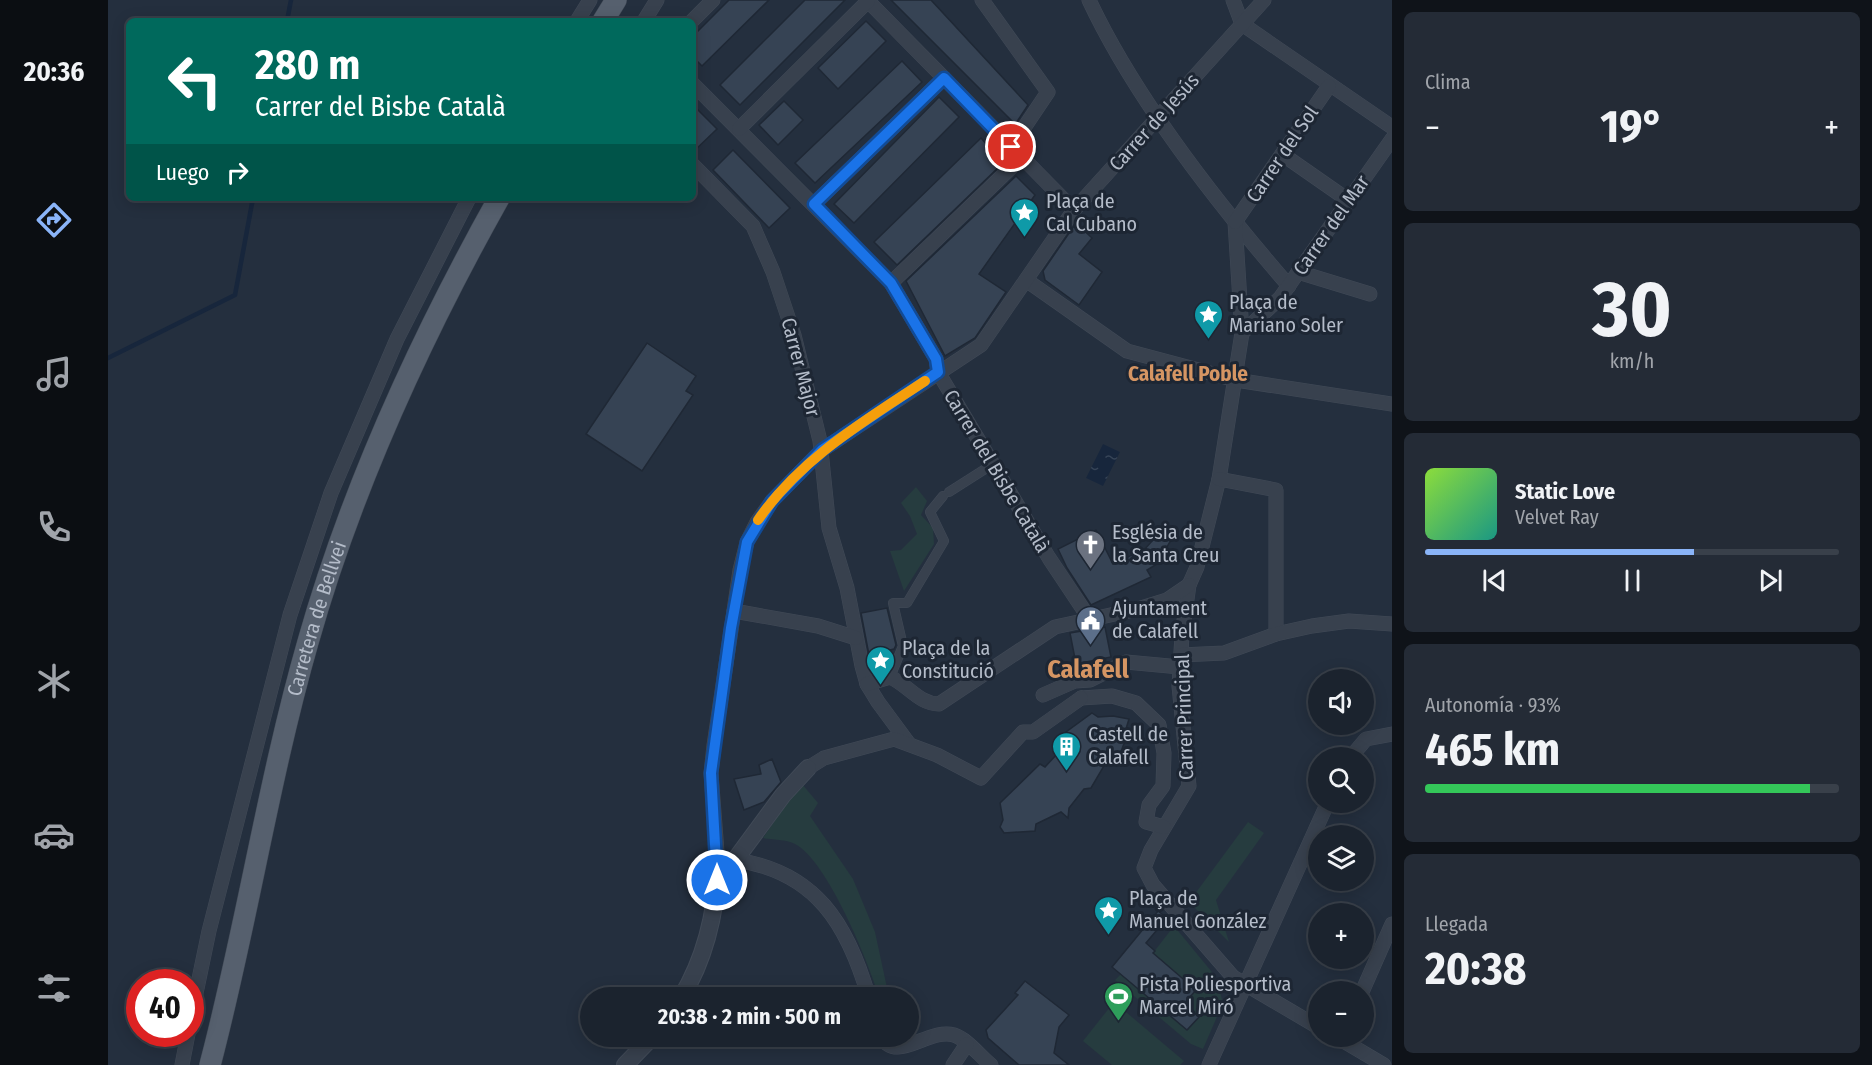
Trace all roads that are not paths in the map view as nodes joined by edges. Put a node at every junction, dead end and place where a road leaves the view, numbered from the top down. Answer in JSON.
{"nodes":[{"id":1,"x":577,"y":0,"type":"edge"},
{"id":2,"x":590,"y":0,"type":"edge"},
{"id":3,"x":616,"y":0,"type":"edge"},
{"id":4,"x":657,"y":0,"type":"edge"},
{"id":5,"x":713,"y":0,"type":"edge"},
{"id":6,"x":982,"y":0,"type":"edge"},
{"id":7,"x":1089,"y":0,"type":"edge"},
{"id":8,"x":1233,"y":0,"type":"edge"},
{"id":9,"x":1263,"y":0,"type":"edge"},
{"id":10,"x":868,"y":1,"type":"edge"},
{"id":11,"x":578,"y":18,"type":"edge"},
{"id":12,"x":579,"y":18,"type":"edge"},
{"id":13,"x":605,"y":18,"type":"edge"},
{"id":14,"x":646,"y":18,"type":"edge"},
{"id":15,"x":695,"y":18,"type":"edge"},
{"id":16,"x":1242,"y":24,"type":"junction"},
{"id":17,"x":944,"y":78,"type":"junction"},
{"id":18,"x":1329,"y":86,"type":"junction"},
{"id":19,"x":696,"y":87,"type":"edge"},
{"id":20,"x":1158,"y":117,"type":"junction"},
{"id":21,"x":1392,"y":127,"type":"edge"},
{"id":22,"x":739,"y":129,"type":"junction"},
{"id":23,"x":1392,"y":139,"type":"edge"},
{"id":24,"x":1011,"y":147,"type":"junction"},
{"id":25,"x":1282,"y":154,"type":"junction"},
{"id":26,"x":1021,"y":158,"type":"junction"},
{"id":27,"x":696,"y":168,"type":"edge"},
{"id":28,"x":1348,"y":200,"type":"junction"},
{"id":29,"x":467,"y":201,"type":"edge"},
{"id":30,"x":497,"y":201,"type":"edge"},
{"id":31,"x":814,"y":204,"type":"junction"},
{"id":32,"x":1074,"y":210,"type":"junction"},
{"id":33,"x":1235,"y":222,"type":"junction"},
{"id":34,"x":1298,"y":272,"type":"junction"},
{"id":35,"x":1026,"y":280,"type":"junction"},
{"id":36,"x":891,"y":283,"type":"junction"},
{"id":37,"x":1289,"y":286,"type":"junction"},
{"id":38,"x":1370,"y":294,"type":"dead end"},
{"id":39,"x":1242,"y":333,"type":"junction"},
{"id":40,"x":938,"y":372,"type":"junction"},
{"id":41,"x":1236,"y":380,"type":"junction"},
{"id":42,"x":1392,"y":404,"type":"edge"},
{"id":43,"x":822,"y":450,"type":"junction"},
{"id":44,"x":993,"y":464,"type":"junction"},
{"id":45,"x":1219,"y":479,"type":"junction"},
{"id":46,"x":1189,"y":585,"type":"junction"},
{"id":47,"x":734,"y":611,"type":"junction"},
{"id":48,"x":1089,"y":618,"type":"junction"},
{"id":49,"x":1392,"y":624,"type":"edge"},
{"id":50,"x":1276,"y":634,"type":"junction"},
{"id":51,"x":856,"y":638,"type":"junction"},
{"id":52,"x":1180,"y":661,"type":"junction"},
{"id":53,"x":890,"y":677,"type":"junction"},
{"id":54,"x":1075,"y":681,"type":"junction"},
{"id":55,"x":867,"y":684,"type":"junction"},
{"id":56,"x":1043,"y":695,"type":"dead end"},
{"id":57,"x":1081,"y":698,"type":"junction"},
{"id":58,"x":1392,"y":734,"type":"edge"},
{"id":59,"x":909,"y":744,"type":"junction"},
{"id":60,"x":1359,"y":747,"type":"edge"},
{"id":61,"x":808,"y":768,"type":"joint"},
{"id":62,"x":1323,"y":813,"type":"edge"},
{"id":63,"x":1164,"y":828,"type":"junction"},
{"id":64,"x":735,"y":860,"type":"junction"},
{"id":65,"x":718,"y":865,"type":"junction"},
{"id":66,"x":1392,"y":924,"type":"edge"},
{"id":67,"x":201,"y":969,"type":"edge"},
{"id":68,"x":1367,"y":981,"type":"edge"},
{"id":69,"x":1244,"y":986,"type":"junction"},
{"id":70,"x":686,"y":987,"type":"edge"},
{"id":71,"x":866,"y":987,"type":"edge"},
{"id":72,"x":1308,"y":1021,"type":"edge"},
{"id":73,"x":919,"y":1044,"type":"edge"},
{"id":74,"x":967,"y":1044,"type":"junction"},
{"id":75,"x":185,"y":1047,"type":"edge"},
{"id":76,"x":642,"y":1047,"type":"edge"},
{"id":77,"x":888,"y":1047,"type":"edge"},
{"id":78,"x":913,"y":1047,"type":"edge"},
{"id":79,"x":1355,"y":1047,"type":"edge"},
{"id":80,"x":182,"y":1065,"type":"edge"},
{"id":81,"x":210,"y":1065,"type":"edge"},
{"id":82,"x":625,"y":1065,"type":"edge"},
{"id":83,"x":953,"y":1065,"type":"edge"},
{"id":84,"x":991,"y":1065,"type":"edge"},
{"id":85,"x":1209,"y":1065,"type":"edge"},
{"id":86,"x":1384,"y":1065,"type":"edge"}],
"edges":[{"from":1,"to":11,"type":"street"},
{"from":2,"to":12,"type":"street"},
{"from":3,"to":13,"type":"main road"},
{"from":4,"to":14,"type":"street"},
{"from":5,"to":15,"type":"street"},
{"from":6,"to":24,"type":"street"},
{"from":7,"to":20,"type":"street"},
{"from":8,"to":16,"type":"street"},
{"from":9,"to":16,"type":"street","name":"Carrer de Jesús"},
{"from":10,"to":17,"type":"street"},
{"from":10,"to":22,"type":"street"},
{"from":16,"to":18,"type":"street"},
{"from":16,"to":20,"type":"street","name":"Carrer de Jesús"},
{"from":17,"to":24,"type":"street"},
{"from":17,"to":31,"type":"street"},
{"from":18,"to":21,"type":"street"},
{"from":18,"to":25,"type":"street","name":"Carrer del Sol"},
{"from":19,"to":22,"type":"street","name":"Carrer del Bisbe Català"},
{"from":20,"to":32,"type":"street","name":"Carrer de Jesús"},
{"from":20,"to":33,"type":"street"},
{"from":22,"to":31,"type":"street","name":"Carrer del Bisbe Català"},
{"from":23,"to":28,"type":"street","name":"Carrer del Mar"},
{"from":24,"to":26,"type":"street"},
{"from":25,"to":28,"type":"street"},
{"from":25,"to":33,"type":"street","name":"Carrer del Sol"},
{"from":26,"to":32,"type":"street"},
{"from":26,"to":36,"type":"street"},
{"from":27,"to":43,"type":"street","name":"Carrer Major"},
{"from":28,"to":34,"type":"street","name":"Carrer del Mar"},
{"from":29,"to":67,"type":"street"},
{"from":30,"to":81,"type":"main road","name":"Carretera de Bellvei"},
{"from":31,"to":36,"type":"street","name":"Carrer del Bisbe Català"},
{"from":32,"to":35,"type":"street","name":"Carrer de Jesús"},
{"from":33,"to":37,"type":"street"},
{"from":33,"to":39,"type":"street","name":"Carrer Principal"},
{"from":34,"to":37,"type":"street","name":"Carrer del Mar"},
{"from":34,"to":38,"type":"street"},
{"from":35,"to":40,"type":"street","name":"Carrer de Jesús"},
{"from":35,"to":41,"type":"street"},
{"from":36,"to":40,"type":"street","name":"Carrer del Bisbe Català"},
{"from":37,"to":39,"type":"street","name":"Carrer del Mar"},
{"from":39,"to":41,"type":"street","name":"Carrer Principal"},
{"from":40,"to":43,"type":"street","name":"Carrer de Jesús"},
{"from":40,"to":44,"type":"street","name":"Carrer del Bisbe Català"},
{"from":41,"to":42,"type":"street"},
{"from":41,"to":45,"type":"street","name":"Carrer Principal"},
{"from":43,"to":47,"type":"street","name":"Carrer de Jesús"},
{"from":43,"to":51,"type":"street","name":"Carrer Major"},
{"from":44,"to":48,"type":"street","name":"Carrer del Bisbe Català"},
{"from":44,"to":53,"type":"street"},
{"from":45,"to":46,"type":"street","name":"Carrer Principal"},
{"from":45,"to":50,"type":"street"},
{"from":46,"to":48,"type":"street"},
{"from":46,"to":52,"type":"street","name":"Carrer Principal"},
{"from":47,"to":51,"type":"street"},
{"from":47,"to":65,"type":"street","name":"Carrer de Jesús"},
{"from":48,"to":53,"type":"street"},
{"from":49,"to":50,"type":"street"},
{"from":50,"to":52,"type":"street"},
{"from":51,"to":55,"type":"street","name":"Carrer Major"},
{"from":52,"to":54,"type":"street"},
{"from":52,"to":63,"type":"street","name":"Carrer Principal"},
{"from":53,"to":55,"type":"street"},
{"from":54,"to":56,"type":"street"},
{"from":54,"to":57,"type":"street"},
{"from":55,"to":59,"type":"street"},
{"from":57,"to":59,"type":"street"},
{"from":57,"to":63,"type":"street"},
{"from":58,"to":60,"type":"street"},
{"from":59,"to":61,"type":"street"},
{"from":61,"to":64,"type":"street"},
{"from":62,"to":69,"type":"street"},
{"from":63,"to":69,"type":"street","name":"Carrer Principal"},
{"from":64,"to":65,"type":"street"},
{"from":64,"to":71,"type":"street"},
{"from":65,"to":70,"type":"street"},
{"from":66,"to":68,"type":"street"},
{"from":69,"to":72,"type":"street"},
{"from":69,"to":85,"type":"street"},
{"from":73,"to":74,"type":"street"},
{"from":74,"to":83,"type":"street"},
{"from":74,"to":84,"type":"street"},
{"from":75,"to":80,"type":"street"},
{"from":76,"to":82,"type":"street"},
{"from":77,"to":78,"type":"street"},
{"from":79,"to":86,"type":"street"}]}
